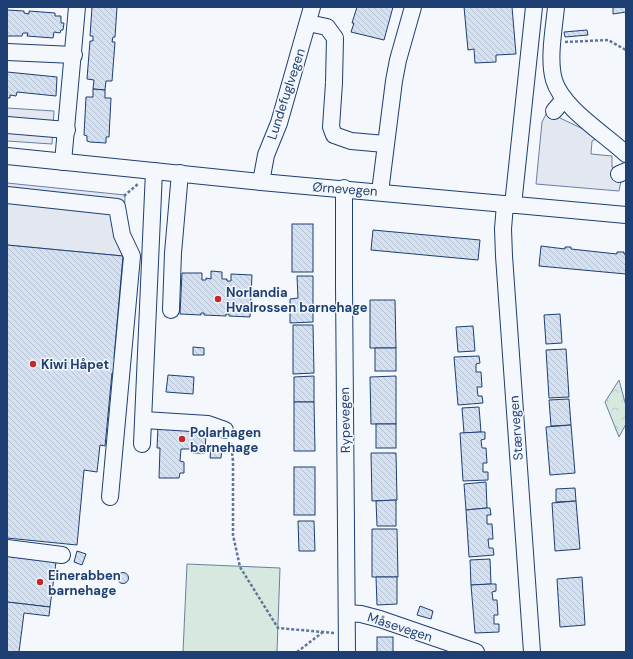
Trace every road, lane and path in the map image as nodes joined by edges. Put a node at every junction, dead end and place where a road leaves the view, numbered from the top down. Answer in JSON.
{"nodes":[{"id":1,"x":77,"y":7,"type":"edge"},
{"id":2,"x":312,"y":7,"type":"edge"},
{"id":3,"x":413,"y":7,"type":"edge"},
{"id":4,"x":534,"y":7,"type":"edge"},
{"id":5,"x":556,"y":7,"type":"edge"},
{"id":6,"x":308,"y":22,"type":"junction"},
{"id":7,"x":553,"y":43,"type":"junction"},
{"id":8,"x":626,"y":50,"type":"edge"},
{"id":9,"x":7,"y":52,"type":"edge"},
{"id":10,"x":74,"y":55,"type":"junction"},
{"id":11,"x":7,"y":124,"type":"edge"},
{"id":12,"x":67,"y":130,"type":"junction"},
{"id":13,"x":385,"y":144,"type":"junction"},
{"id":14,"x":626,"y":154,"type":"edge"},
{"id":15,"x":7,"y":156,"type":"edge"},
{"id":16,"x":63,"y":162,"type":"junction"},
{"id":17,"x":154,"y":171,"type":"junction"},
{"id":18,"x":180,"y":173,"type":"junction"},
{"id":19,"x":261,"y":182,"type":"junction"},
{"id":20,"x":344,"y":188,"type":"junction"},
{"id":21,"x":380,"y":192,"type":"junction"},
{"id":22,"x":7,"y":195,"type":"edge"},
{"id":23,"x":509,"y":204,"type":"junction"},
{"id":24,"x":117,"y":206,"type":"junction"},
{"id":25,"x":626,"y":215,"type":"edge"},
{"id":26,"x":170,"y":310,"type":"dead end"},
{"id":27,"x":144,"y":420,"type":"junction"},
{"id":28,"x":225,"y":430,"type":"joint"},
{"id":29,"x":142,"y":444,"type":"dead end"},
{"id":30,"x":110,"y":497,"type":"dead end"},
{"id":31,"x":7,"y":548,"type":"edge"},
{"id":32,"x":62,"y":555,"type":"dead end"},
{"id":33,"x":347,"y":613,"type":"junction"},
{"id":34,"x":323,"y":632,"type":"junction"},
{"id":35,"x":347,"y":634,"type":"junction"},
{"id":36,"x":297,"y":652,"type":"edge"},
{"id":37,"x":347,"y":652,"type":"edge"},
{"id":38,"x":476,"y":652,"type":"edge"},
{"id":39,"x":532,"y":652,"type":"edge"}],
"edges":[{"from":1,"to":10,"type":"street"},
{"from":2,"to":6,"type":"street","name":"Lundefuglvegen"},
{"from":3,"to":13,"type":"street"},
{"from":4,"to":23,"type":"street","name":"Stærvegen"},
{"from":5,"to":7,"type":"street"},
{"from":6,"to":13,"type":"street"},
{"from":6,"to":19,"type":"street","name":"Lundefuglvegen"},
{"from":7,"to":8,"type":"path"},
{"from":7,"to":14,"type":"street"},
{"from":9,"to":10,"type":"street"},
{"from":10,"to":12,"type":"street"},
{"from":11,"to":12,"type":"street"},
{"from":12,"to":16,"type":"street"},
{"from":13,"to":21,"type":"street"},
{"from":15,"to":16,"type":"street","name":"Ørnevegen"},
{"from":16,"to":17,"type":"street","name":"Ørnevegen"},
{"from":17,"to":18,"type":"street","name":"Ørnevegen"},
{"from":17,"to":24,"type":"path"},
{"from":17,"to":27,"type":"street"},
{"from":18,"to":19,"type":"street","name":"Ørnevegen"},
{"from":18,"to":26,"type":"street"},
{"from":19,"to":20,"type":"street","name":"Ørnevegen"},
{"from":20,"to":21,"type":"street","name":"Ørnevegen"},
{"from":20,"to":33,"type":"street","name":"Rypevegen"},
{"from":21,"to":23,"type":"street","name":"Ørnevegen"},
{"from":22,"to":24,"type":"street"},
{"from":23,"to":25,"type":"street","name":"Ørnevegen"},
{"from":23,"to":39,"type":"street","name":"Stærvegen"},
{"from":24,"to":30,"type":"street"},
{"from":27,"to":28,"type":"street"},
{"from":27,"to":29,"type":"street"},
{"from":28,"to":34,"type":"path"},
{"from":31,"to":32,"type":"street"},
{"from":33,"to":35,"type":"street","name":"Rypevegen"},
{"from":33,"to":38,"type":"street","name":"Måsevegen"},
{"from":34,"to":35,"type":"path"},
{"from":34,"to":36,"type":"path"},
{"from":35,"to":37,"type":"street","name":"Rypevegen"}]}
